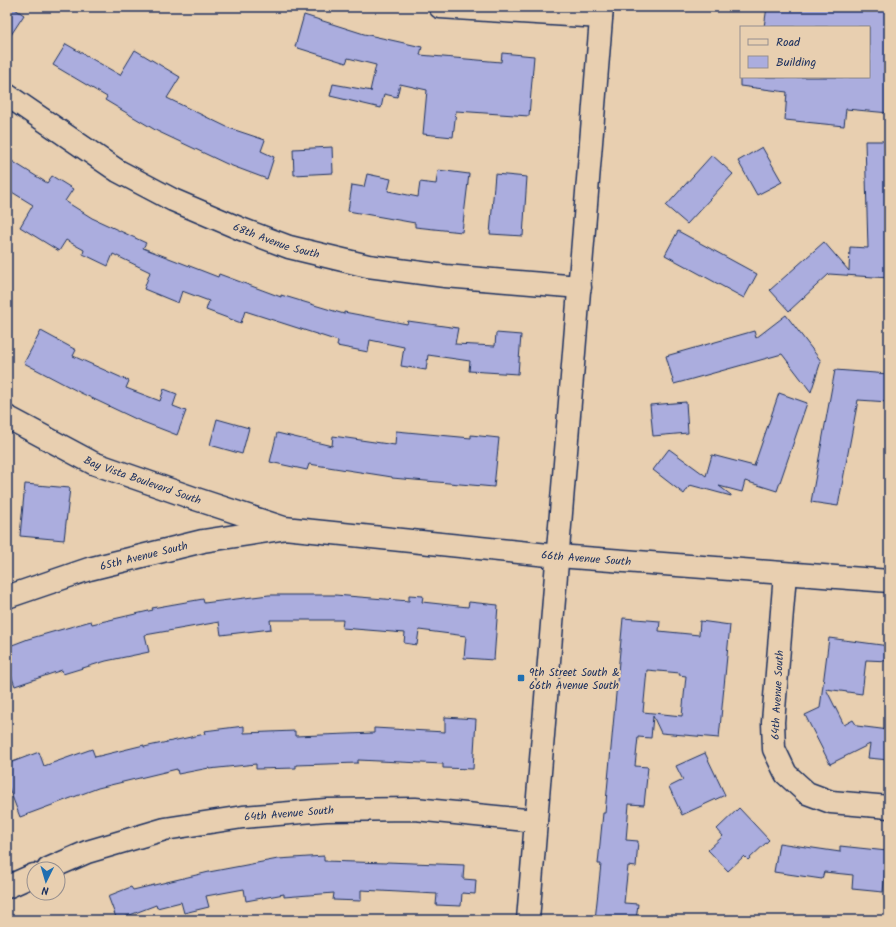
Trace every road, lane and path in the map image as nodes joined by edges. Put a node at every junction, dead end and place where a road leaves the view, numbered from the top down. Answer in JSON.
{"nodes":[{"id":1,"x":440,"y":7,"type":"edge"},
{"id":2,"x":601,"y":12,"type":"edge"},
{"id":3,"x":7,"y":95,"type":"edge"},
{"id":4,"x":580,"y":286,"type":"junction"},
{"id":5,"x":7,"y":418,"type":"edge"},
{"id":6,"x":284,"y":528,"type":"junction"},
{"id":7,"x":558,"y":556,"type":"junction"},
{"id":8,"x":786,"y":574,"type":"junction"},
{"id":9,"x":889,"y":581,"type":"edge"},
{"id":10,"x":7,"y":597,"type":"edge"},
{"id":11,"x":889,"y":807,"type":"edge"},
{"id":12,"x":536,"y":821,"type":"junction"},
{"id":13,"x":66,"y":861,"type":"edge"},
{"id":14,"x":26,"y":879,"type":"edge"},
{"id":15,"x":7,"y":887,"type":"edge"},
{"id":16,"x":528,"y":920,"type":"edge"}],
"edges":[{"from":1,"to":2,"type":"street"},
{"from":2,"to":4,"type":"street"},
{"from":3,"to":4,"type":"street","name":"68th Avenue South"},
{"from":4,"to":7,"type":"street"},
{"from":5,"to":6,"type":"street","name":"Bay Vista Boulevard South"},
{"from":6,"to":7,"type":"street","name":"66th Avenue South"},
{"from":6,"to":10,"type":"street","name":"65th Avenue South"},
{"from":7,"to":8,"type":"street","name":"66th Avenue South"},
{"from":7,"to":12,"type":"street"},
{"from":8,"to":9,"type":"street","name":"66th Avenue South"},
{"from":8,"to":11,"type":"street","name":"64th Avenue South"},
{"from":12,"to":13,"type":"street","name":"64th Avenue South"},
{"from":12,"to":16,"type":"street"},
{"from":14,"to":15,"type":"street"}]}
